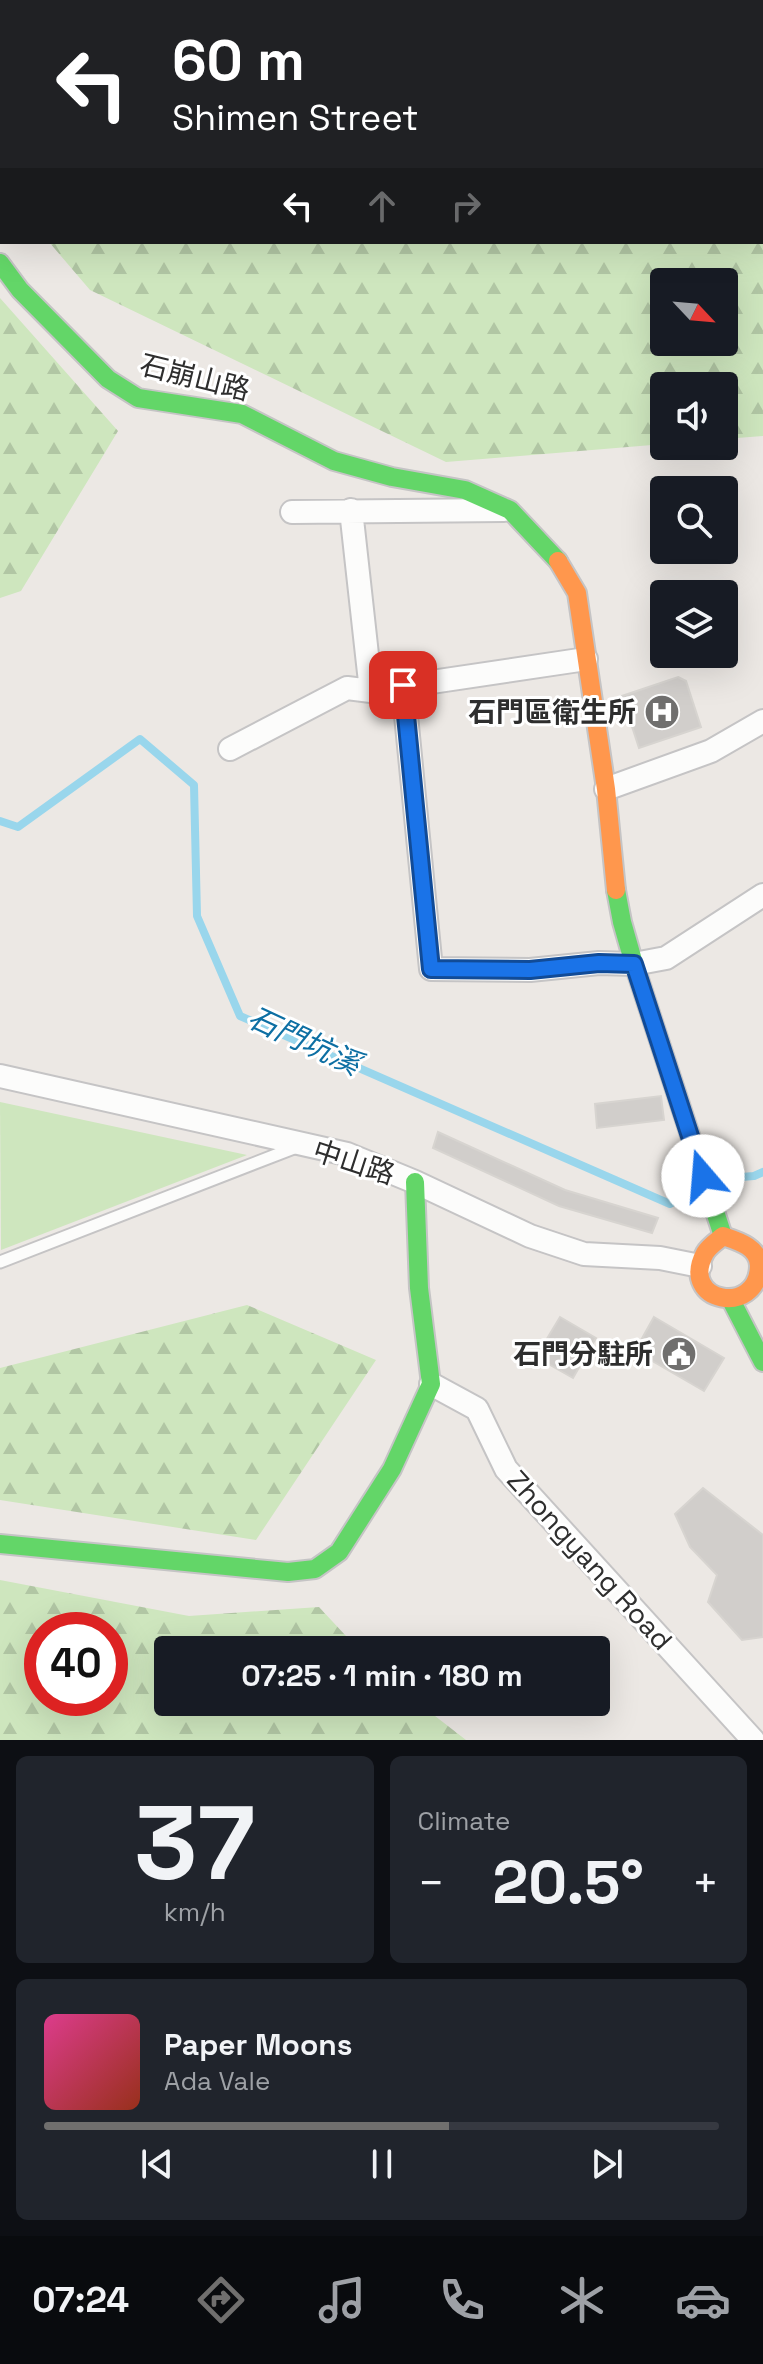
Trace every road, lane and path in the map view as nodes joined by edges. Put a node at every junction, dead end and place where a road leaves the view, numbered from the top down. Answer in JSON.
{"nodes":[{"id":1,"x":0,"y":263,"type":"edge"},
{"id":2,"x":351,"y":510,"type":"junction"},
{"id":3,"x":510,"y":510,"type":"junction"},
{"id":4,"x":292,"y":512,"type":"dead end"},
{"id":5,"x":586,"y":659,"type":"junction"},
{"id":6,"x":403,"y":685,"type":"junction"},
{"id":7,"x":371,"y":691,"type":"junction"},
{"id":8,"x":763,"y":721,"type":"edge"},
{"id":9,"x":230,"y":749,"type":"dead end"},
{"id":10,"x":606,"y":789,"type":"junction"},
{"id":11,"x":763,"y":895,"type":"edge"},
{"id":12,"x":634,"y":964,"type":"junction"},
{"id":13,"x":0,"y":1076,"type":"edge"},
{"id":14,"x":303,"y":1145,"type":"junction"},
{"id":15,"x":415,"y":1182,"type":"junction"},
{"id":16,"x":723,"y":1236,"type":"junction"},
{"id":17,"x":760,"y":1254,"type":"edge"},
{"id":18,"x":0,"y":1262,"type":"edge"},
{"id":19,"x":700,"y":1266,"type":"junction"},
{"id":20,"x":731,"y":1300,"type":"junction"},
{"id":21,"x":763,"y":1362,"type":"edge"},
{"id":22,"x":431,"y":1384,"type":"junction"},
{"id":23,"x":0,"y":1544,"type":"edge"},
{"id":24,"x":753,"y":1740,"type":"edge"}],
"edges":[{"from":1,"to":3,"type":"street","name":"石崩山路"},
{"from":2,"to":3,"type":"street"},
{"from":2,"to":4,"type":"street"},
{"from":2,"to":7,"type":"street"},
{"from":3,"to":5,"type":"street"},
{"from":5,"to":6,"type":"street"},
{"from":5,"to":10,"type":"street"},
{"from":6,"to":7,"type":"street"},
{"from":6,"to":12,"type":"street"},
{"from":7,"to":9,"type":"street"},
{"from":8,"to":10,"type":"street"},
{"from":10,"to":12,"type":"street"},
{"from":11,"to":12,"type":"street"},
{"from":12,"to":16,"type":"street"},
{"from":13,"to":14,"type":"street","name":"中山路"},
{"from":14,"to":15,"type":"street","name":"中山路"},
{"from":14,"to":18,"type":"lane"},
{"from":15,"to":19,"type":"street","name":"中山路"},
{"from":15,"to":22,"type":"street"},
{"from":16,"to":17,"type":"street"},
{"from":16,"to":19,"type":"street"},
{"from":17,"to":20,"type":"street"},
{"from":19,"to":20,"type":"street"},
{"from":20,"to":21,"type":"street"},
{"from":22,"to":23,"type":"street"},
{"from":22,"to":24,"type":"street","name":"Zhongyang Road"}]}
